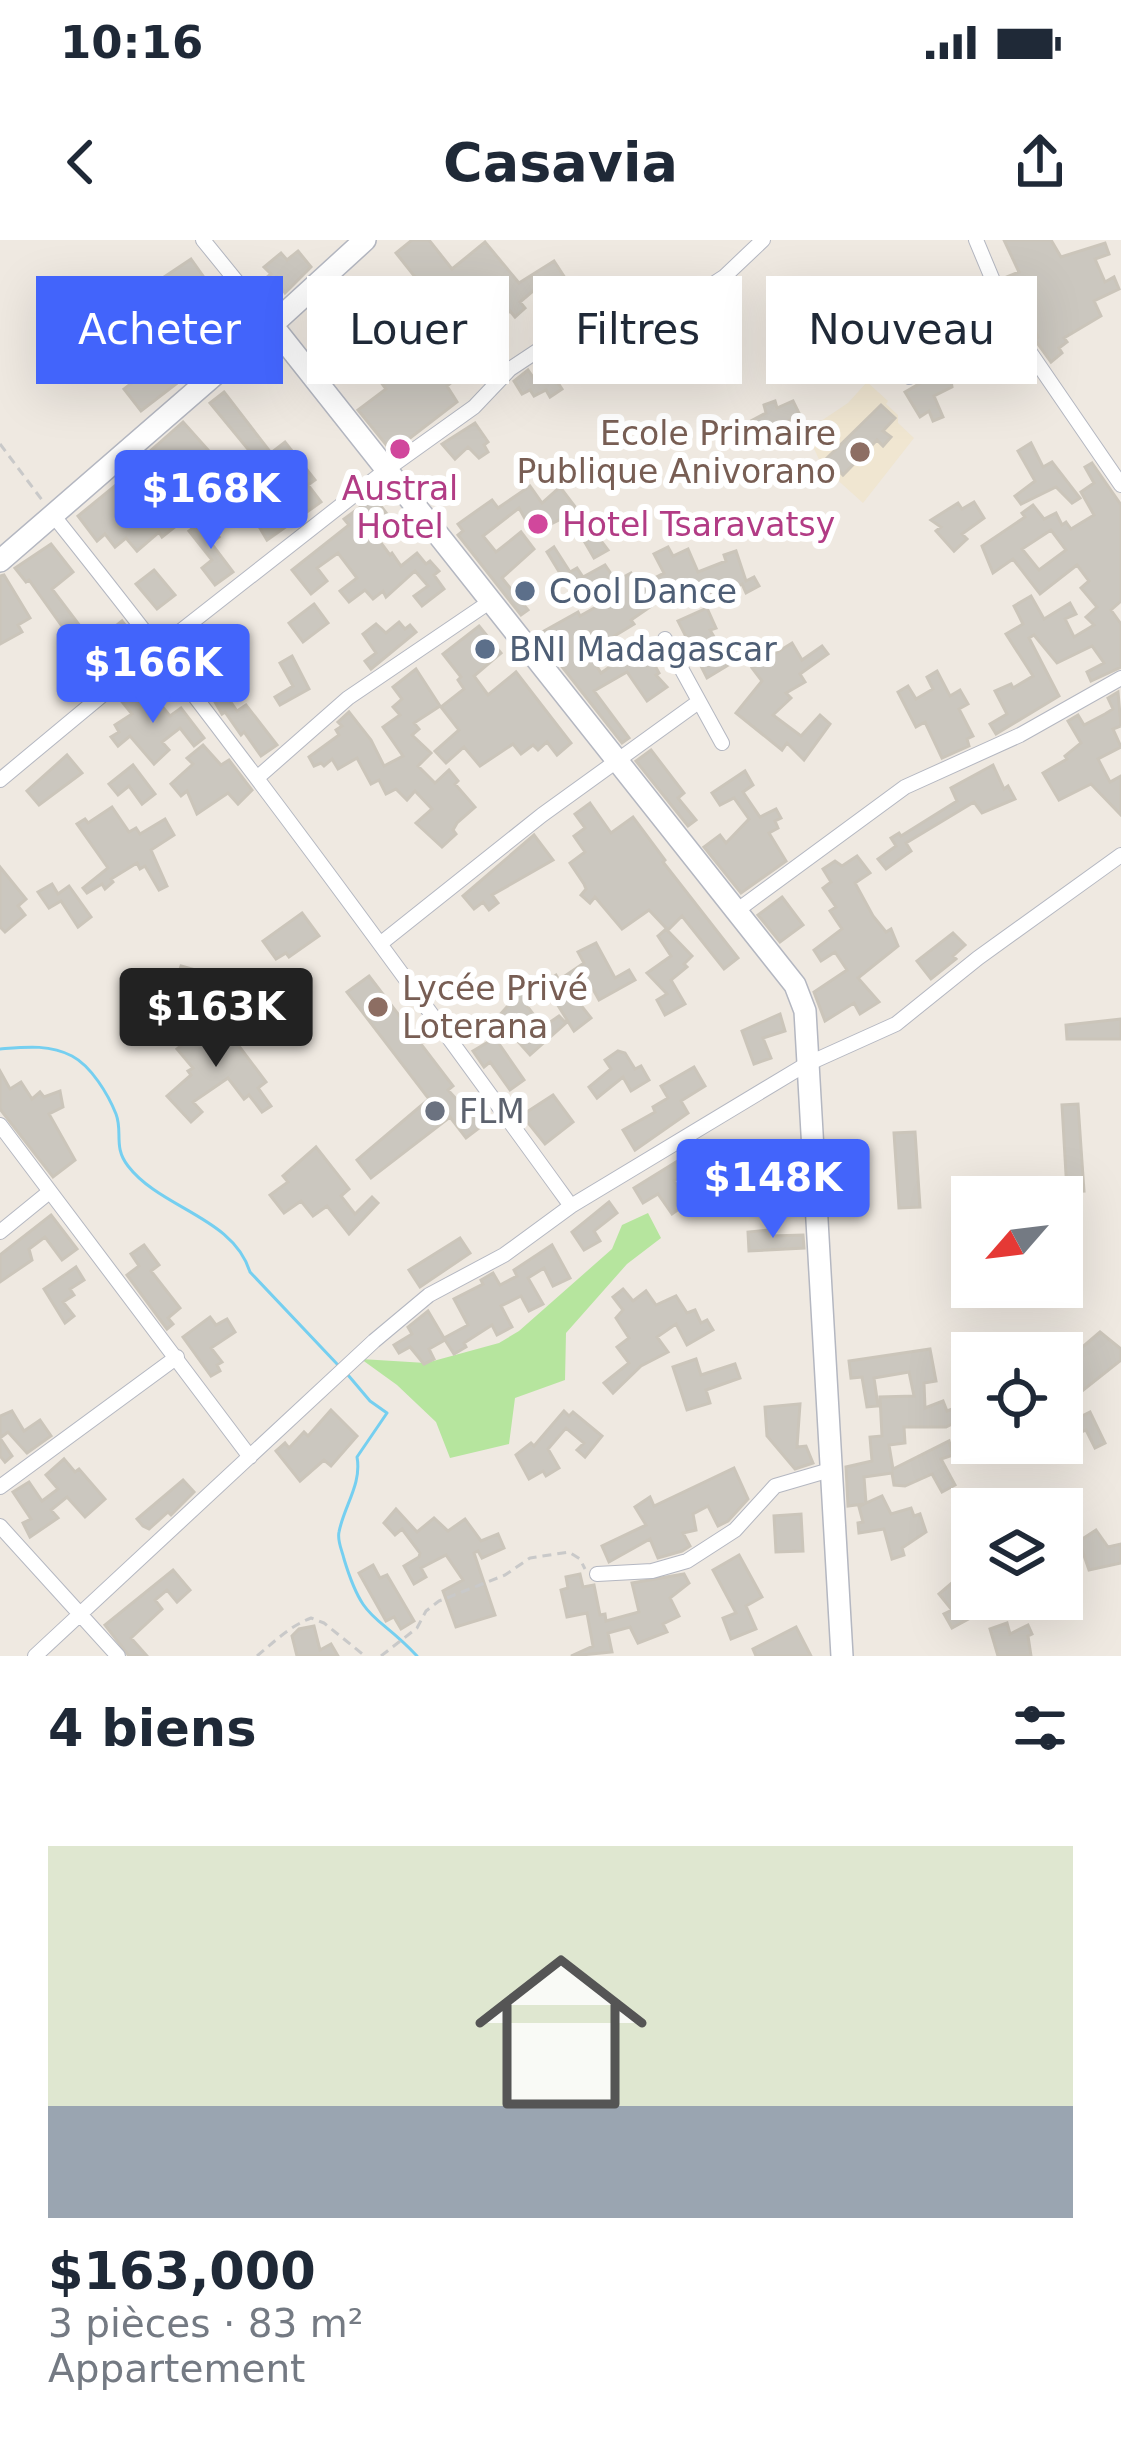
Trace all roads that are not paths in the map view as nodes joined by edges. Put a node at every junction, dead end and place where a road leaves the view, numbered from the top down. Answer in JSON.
{"nodes":[{"id":1,"x":203,"y":240,"type":"edge"},
{"id":2,"x":365,"y":240,"type":"edge"},
{"id":3,"x":763,"y":240,"type":"edge"},
{"id":4,"x":976,"y":240,"type":"edge"},
{"id":5,"x":232,"y":276,"type":"edge"},
{"id":6,"x":991,"y":276,"type":"edge"},
{"id":7,"x":283,"y":315,"type":"edge"},
{"id":8,"x":283,"y":339,"type":"edge"},
{"id":9,"x":1037,"y":360,"type":"edge"},
{"id":10,"x":204,"y":384,"type":"edge"},
{"id":11,"x":386,"y":470,"type":"junction"},
{"id":12,"x":1121,"y":485,"type":"edge"},
{"id":13,"x":52,"y":515,"type":"junction"},
{"id":14,"x":0,"y":561,"type":"edge"},
{"id":15,"x":491,"y":602,"type":"junction"},
{"id":16,"x":665,"y":639,"type":"dead end"},
{"id":17,"x":160,"y":648,"type":"junction"},
{"id":18,"x":1121,"y":678,"type":"edge"},
{"id":19,"x":697,"y":703,"type":"junction"},
{"id":20,"x":722,"y":742,"type":"dead end"},
{"id":21,"x":616,"y":763,"type":"junction"},
{"id":22,"x":257,"y":778,"type":"junction"},
{"id":23,"x":0,"y":780,"type":"edge"},
{"id":24,"x":1121,"y":854,"type":"edge"},
{"id":25,"x":735,"y":912,"type":"junction"},
{"id":26,"x":380,"y":944,"type":"junction"},
{"id":27,"x":805,"y":1065,"type":"junction"},
{"id":28,"x":0,"y":1125,"type":"edge"},
{"id":29,"x":48,"y":1192,"type":"junction"},
{"id":30,"x":572,"y":1206,"type":"junction"},
{"id":31,"x":0,"y":1232,"type":"edge"},
{"id":32,"x":177,"y":1357,"type":"junction"},
{"id":33,"x":250,"y":1456,"type":"junction"},
{"id":34,"x":830,"y":1470,"type":"junction"},
{"id":35,"x":0,"y":1487,"type":"edge"},
{"id":36,"x":0,"y":1526,"type":"edge"},
{"id":37,"x":597,"y":1574,"type":"road end"},
{"id":38,"x":82,"y":1617,"type":"junction"},
{"id":39,"x":35,"y":1656,"type":"edge"},
{"id":40,"x":118,"y":1656,"type":"edge"},
{"id":41,"x":842,"y":1656,"type":"edge"}],
"edges":[{"from":1,"to":5,"type":"street"},
{"from":2,"to":7,"type":"main road"},
{"from":3,"to":11,"type":"street"},
{"from":4,"to":6,"type":"street"},
{"from":8,"to":11,"type":"main road"},
{"from":9,"to":12,"type":"street"},
{"from":10,"to":13,"type":"main road"},
{"from":11,"to":15,"type":"main road"},
{"from":11,"to":17,"type":"street"},
{"from":13,"to":14,"type":"main road"},
{"from":13,"to":17,"type":"street"},
{"from":15,"to":21,"type":"main road"},
{"from":15,"to":22,"type":"street"},
{"from":16,"to":19,"type":"street"},
{"from":17,"to":22,"type":"street"},
{"from":17,"to":23,"type":"street"},
{"from":18,"to":25,"type":"street"},
{"from":19,"to":20,"type":"street"},
{"from":19,"to":21,"type":"street"},
{"from":21,"to":25,"type":"main road"},
{"from":21,"to":26,"type":"street"},
{"from":22,"to":26,"type":"street"},
{"from":24,"to":27,"type":"street"},
{"from":25,"to":27,"type":"main road"},
{"from":26,"to":30,"type":"street"},
{"from":27,"to":30,"type":"street"},
{"from":27,"to":34,"type":"main road"},
{"from":28,"to":29,"type":"street"},
{"from":29,"to":31,"type":"street"},
{"from":29,"to":32,"type":"street"},
{"from":30,"to":33,"type":"street"},
{"from":32,"to":33,"type":"street"},
{"from":32,"to":35,"type":"street"},
{"from":33,"to":38,"type":"street"},
{"from":34,"to":37,"type":"street"},
{"from":34,"to":41,"type":"main road"},
{"from":36,"to":38,"type":"street"},
{"from":38,"to":39,"type":"street"},
{"from":38,"to":40,"type":"street"}]}
